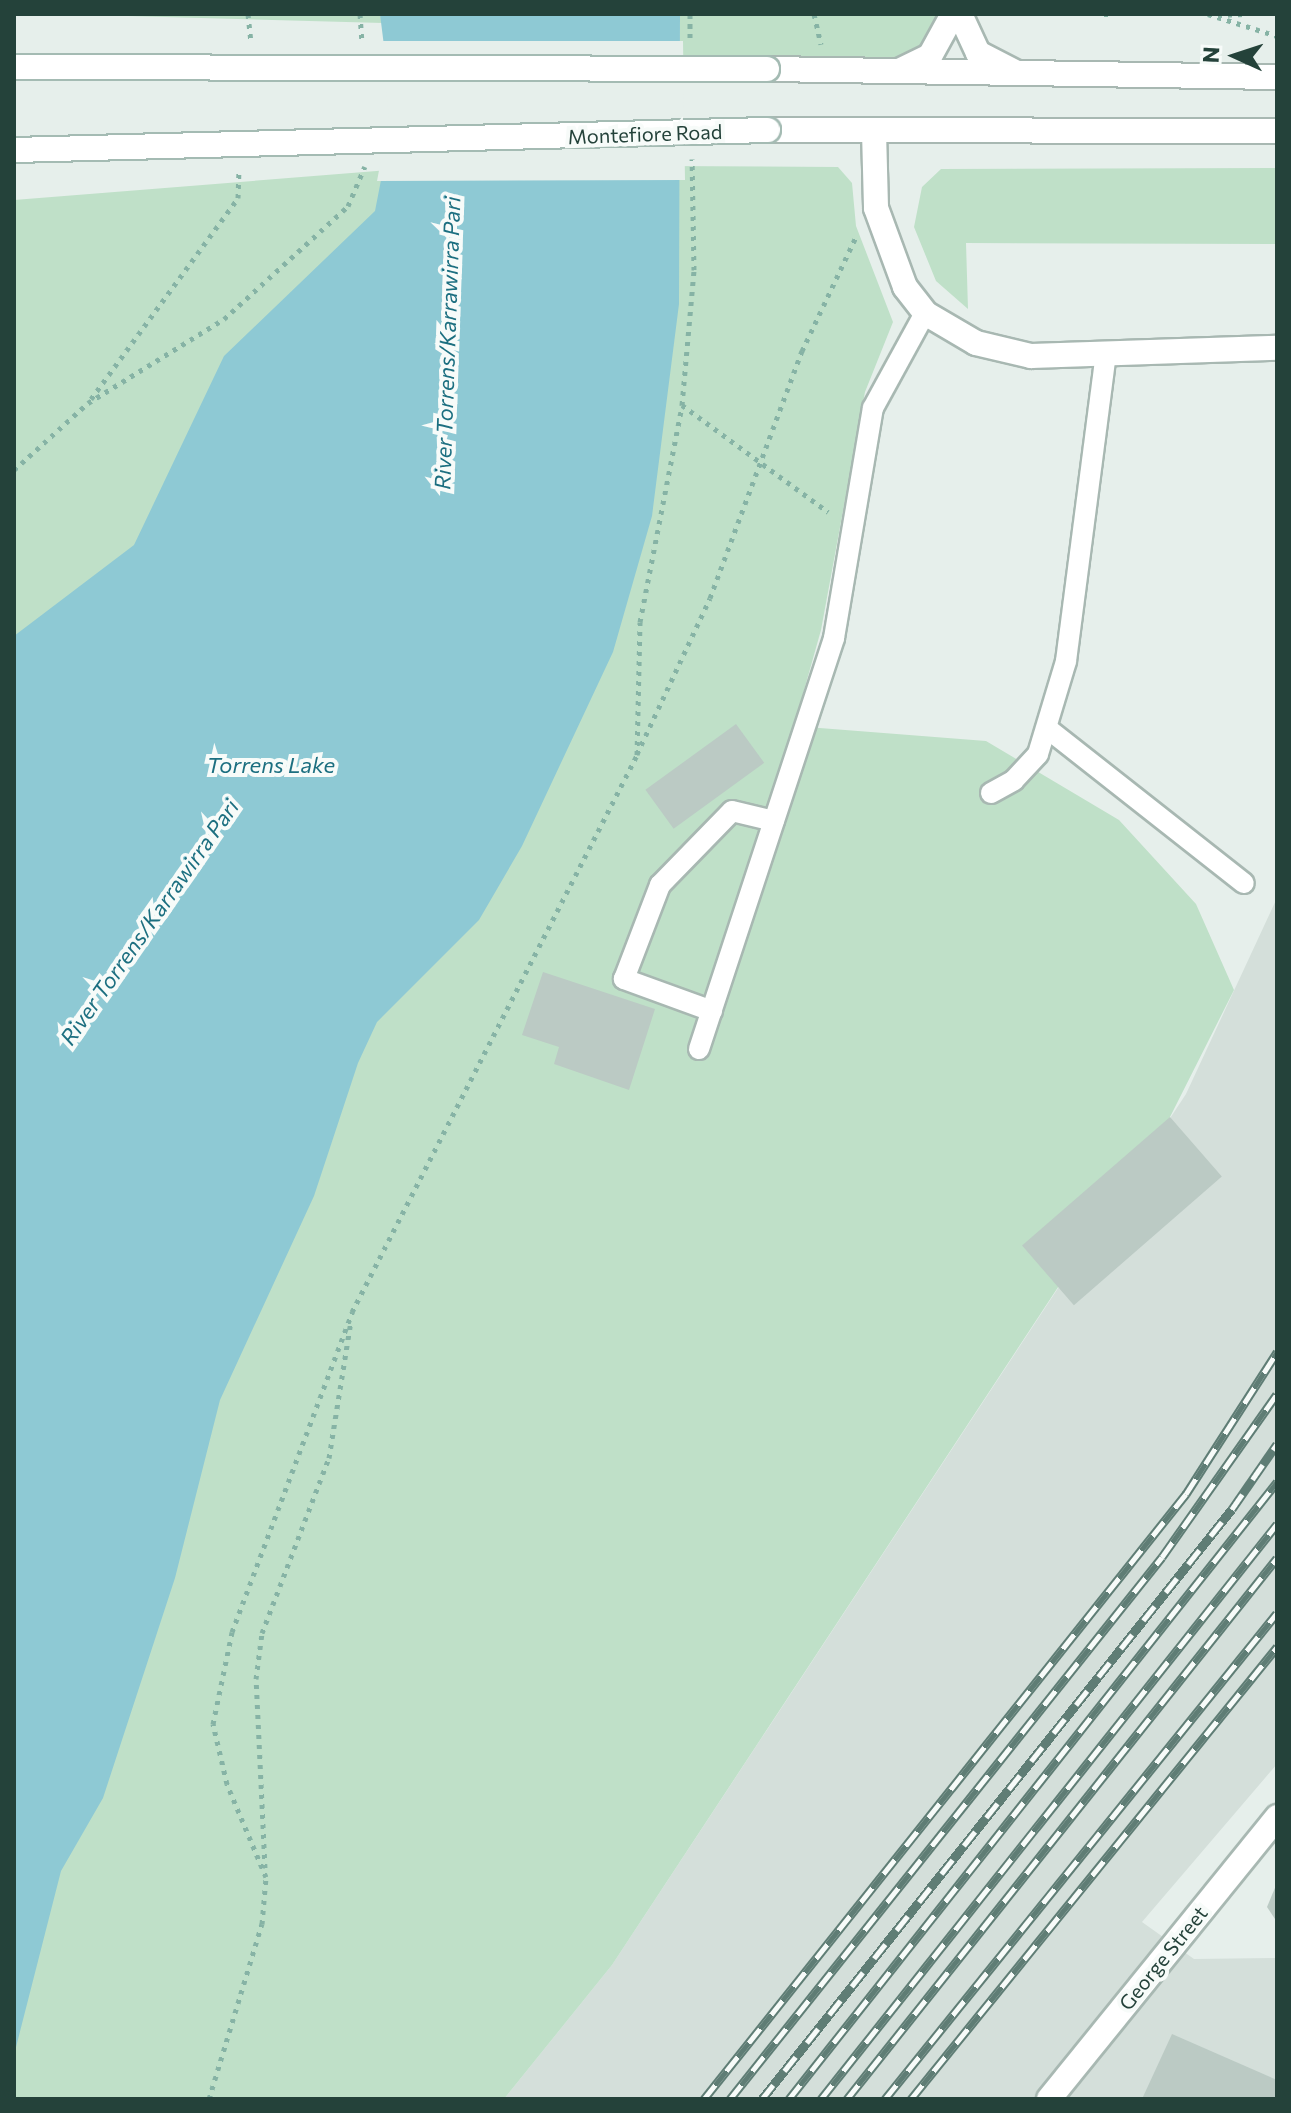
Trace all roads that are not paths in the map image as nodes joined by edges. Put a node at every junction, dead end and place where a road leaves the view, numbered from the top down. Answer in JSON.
{"nodes":[{"id":1,"x":953,"y":14,"type":"edge"},
{"id":2,"x":960,"y":14,"type":"edge"},
{"id":3,"x":14,"y":67,"type":"edge"},
{"id":4,"x":901,"y":70,"type":"junction"},
{"id":5,"x":1018,"y":73,"type":"junction"},
{"id":6,"x":1277,"y":77,"type":"edge"},
{"id":7,"x":874,"y":131,"type":"junction"},
{"id":8,"x":1277,"y":131,"type":"edge"},
{"id":9,"x":14,"y":150,"type":"edge"},
{"id":10,"x":925,"y":313,"type":"junction"},
{"id":11,"x":1277,"y":348,"type":"edge"},
{"id":12,"x":1106,"y":355,"type":"junction"},
{"id":13,"x":1048,"y":729,"type":"junction"},
{"id":14,"x":991,"y":793,"type":"dead end"},
{"id":15,"x":774,"y":821,"type":"junction"},
{"id":16,"x":1244,"y":883,"type":"dead end"},
{"id":17,"x":712,"y":1011,"type":"junction"},
{"id":18,"x":699,"y":1049,"type":"dead end"},
{"id":19,"x":1277,"y":1817,"type":"edge"},
{"id":20,"x":1049,"y":2099,"type":"edge"}],
"edges":[{"from":1,"to":4,"type":"main road"},
{"from":2,"to":5,"type":"main road"},
{"from":3,"to":4,"type":"main road","bridge":true},
{"from":4,"to":5,"type":"main road"},
{"from":5,"to":6,"type":"main road"},
{"from":7,"to":8,"type":"main road","name":"Montefiore Road"},
{"from":7,"to":9,"type":"main road","name":"Montefiore Road","bridge":true},
{"from":7,"to":10,"type":"main road"},
{"from":10,"to":12,"type":"main road"},
{"from":10,"to":15,"type":"lane"},
{"from":11,"to":12,"type":"main road"},
{"from":12,"to":13,"type":"lane"},
{"from":13,"to":14,"type":"lane"},
{"from":13,"to":16,"type":"lane"},
{"from":15,"to":17,"type":"lane"},
{"from":15,"to":17,"type":"lane"},
{"from":17,"to":18,"type":"lane"},
{"from":19,"to":20,"type":"main road","name":"George Street"}]}
